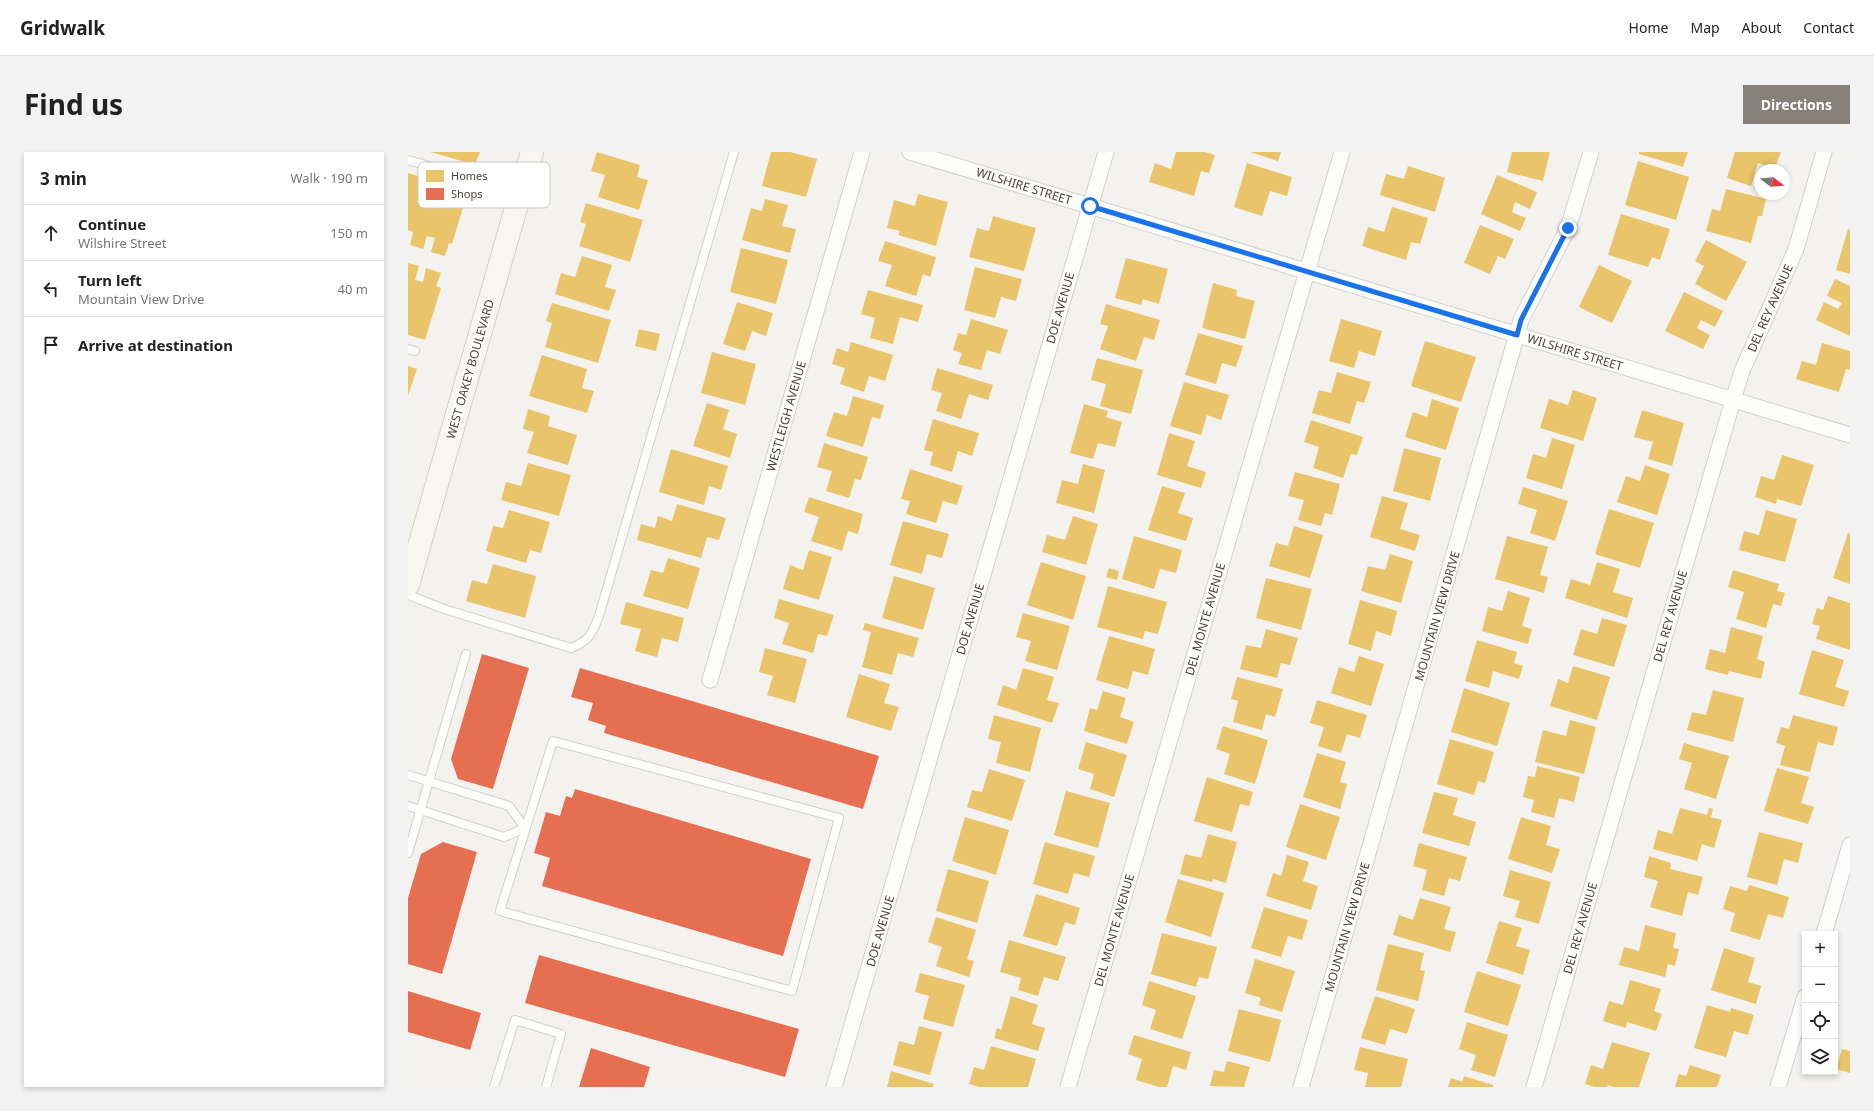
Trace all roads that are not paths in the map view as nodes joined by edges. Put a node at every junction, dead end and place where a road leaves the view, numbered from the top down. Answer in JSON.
{"nodes":[{"id":1,"x":532,"y":152,"type":"edge"},
{"id":2,"x":734,"y":152,"type":"edge"},
{"id":3,"x":862,"y":152,"type":"edge"},
{"id":4,"x":910,"y":152,"type":"edge"},
{"id":5,"x":1106,"y":152,"type":"edge"},
{"id":6,"x":1342,"y":152,"type":"edge"},
{"id":7,"x":1591,"y":152,"type":"edge"},
{"id":8,"x":1824,"y":152,"type":"edge"},
{"id":9,"x":408,"y":160,"type":"edge"},
{"id":10,"x":529,"y":162,"type":"edge"},
{"id":11,"x":418,"y":163,"type":"edge"},
{"id":12,"x":1090,"y":206,"type":"junction"},
{"id":13,"x":516,"y":208,"type":"edge"},
{"id":14,"x":1306,"y":271,"type":"junction"},
{"id":15,"x":1517,"y":335,"type":"junction"},
{"id":16,"x":1733,"y":400,"type":"junction"},
{"id":17,"x":1850,"y":435,"type":"edge"},
{"id":18,"x":408,"y":585,"type":"edge"},
{"id":19,"x":408,"y":595,"type":"edge"},
{"id":20,"x":466,"y":654,"type":"dead end"},
{"id":21,"x":710,"y":680,"type":"dead end"},
{"id":22,"x":408,"y":775,"type":"edge"},
{"id":23,"x":429,"y":782,"type":"junction"},
{"id":24,"x":408,"y":806,"type":"edge"},
{"id":25,"x":420,"y":811,"type":"junction"},
{"id":26,"x":525,"y":828,"type":"junction"},
{"id":27,"x":1850,"y":845,"type":"edge"},
{"id":28,"x":408,"y":853,"type":"edge"},
{"id":29,"x":1825,"y":931,"type":"edge"},
{"id":30,"x":1803,"y":1003,"type":"edge"},
{"id":31,"x":494,"y":1087,"type":"edge"},
{"id":32,"x":546,"y":1087,"type":"edge"},
{"id":33,"x":834,"y":1087,"type":"edge"},
{"id":34,"x":1068,"y":1087,"type":"edge"},
{"id":35,"x":1301,"y":1087,"type":"edge"},
{"id":36,"x":1534,"y":1087,"type":"edge"},
{"id":37,"x":1778,"y":1087,"type":"edge"}],
"edges":[{"from":1,"to":10,"type":"main road","name":"WEST OAKEY BOULEVARD"},
{"from":2,"to":19,"type":"lane"},
{"from":3,"to":21,"type":"street","name":"WESTLEIGH AVENUE"},
{"from":4,"to":12,"type":"street","name":"WILSHIRE STREET"},
{"from":5,"to":12,"type":"street","name":"DOE AVENUE"},
{"from":6,"to":14,"type":"street","name":"DEL MONTE AVENUE"},
{"from":7,"to":15,"type":"street","name":"MOUNTAIN VIEW DRIVE"},
{"from":8,"to":16,"type":"street","name":"DEL REY AVENUE"},
{"from":9,"to":11,"type":"lane"},
{"from":12,"to":14,"type":"street","name":"WILSHIRE STREET"},
{"from":12,"to":33,"type":"street","name":"DOE AVENUE"},
{"from":13,"to":18,"type":"main road","name":"WEST OAKEY BOULEVARD"},
{"from":14,"to":15,"type":"street","name":"WILSHIRE STREET"},
{"from":14,"to":34,"type":"street","name":"DEL MONTE AVENUE"},
{"from":15,"to":16,"type":"street","name":"WILSHIRE STREET"},
{"from":15,"to":35,"type":"street","name":"MOUNTAIN VIEW DRIVE"},
{"from":16,"to":17,"type":"street","name":"WILSHIRE STREET"},
{"from":16,"to":36,"type":"street","name":"DEL REY AVENUE"},
{"from":20,"to":23,"type":"lane"},
{"from":22,"to":23,"type":"lane"},
{"from":23,"to":25,"type":"lane"},
{"from":23,"to":26,"type":"lane"},
{"from":24,"to":25,"type":"lane"},
{"from":25,"to":26,"type":"lane"},
{"from":25,"to":28,"type":"lane"},
{"from":26,"to":26,"type":"lane"},
{"from":27,"to":29,"type":"street"},
{"from":30,"to":37,"type":"street"},
{"from":31,"to":32,"type":"lane"}]}
